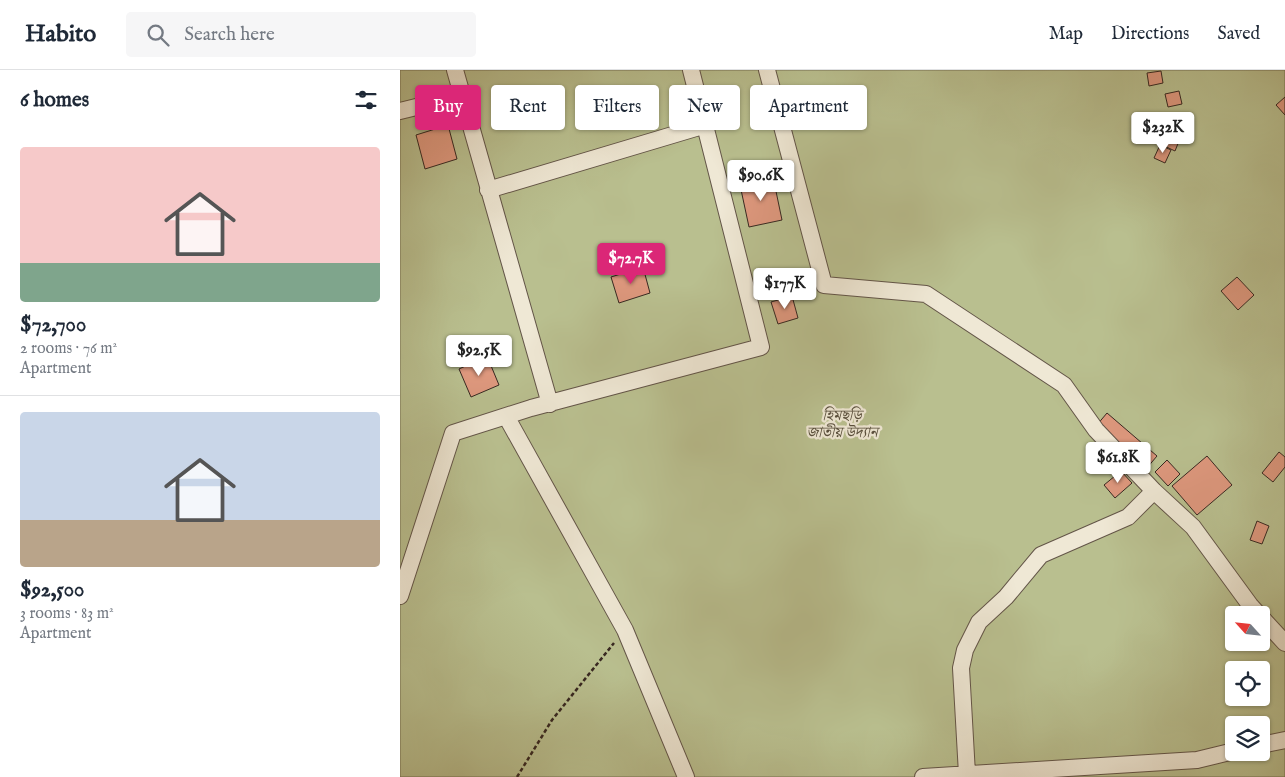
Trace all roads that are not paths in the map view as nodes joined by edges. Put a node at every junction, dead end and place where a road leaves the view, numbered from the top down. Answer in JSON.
{"nodes":[{"id":1,"x":455,"y":70,"type":"edge"},
{"id":2,"x":690,"y":70,"type":"edge"},
{"id":3,"x":767,"y":70,"type":"edge"},
{"id":4,"x":458,"y":85,"type":"edge"},
{"id":5,"x":694,"y":85,"type":"edge"},
{"id":6,"x":415,"y":107,"type":"edge"},
{"id":7,"x":400,"y":111,"type":"edge"},
{"id":8,"x":471,"y":130,"type":"edge"},
{"id":9,"x":689,"y":130,"type":"edge"},
{"id":10,"x":707,"y":130,"type":"edge"},
{"id":11,"x":488,"y":190,"type":"junction"},
{"id":12,"x":550,"y":404,"type":"junction"},
{"id":13,"x":506,"y":416,"type":"junction"},
{"id":14,"x":1154,"y":491,"type":"junction"},
{"id":15,"x":400,"y":596,"type":"edge"},
{"id":16,"x":1251,"y":606,"type":"edge"},
{"id":17,"x":1270,"y":627,"type":"edge"},
{"id":18,"x":1285,"y":643,"type":"edge"},
{"id":19,"x":1285,"y":740,"type":"edge"},
{"id":20,"x":1270,"y":743,"type":"edge"},
{"id":21,"x":1225,"y":753,"type":"edge"},
{"id":22,"x":967,"y":774,"type":"junction"},
{"id":23,"x":686,"y":777,"type":"edge"},
{"id":24,"x":923,"y":777,"type":"edge"}],
"edges":[{"from":1,"to":4,"type":"street"},
{"from":2,"to":5,"type":"street"},
{"from":3,"to":14,"type":"street"},
{"from":6,"to":7,"type":"street"},
{"from":8,"to":11,"type":"street"},
{"from":9,"to":11,"type":"street"},
{"from":10,"to":12,"type":"street"},
{"from":11,"to":12,"type":"street"},
{"from":12,"to":13,"type":"street"},
{"from":13,"to":15,"type":"street"},
{"from":13,"to":23,"type":"street"},
{"from":14,"to":16,"type":"street"},
{"from":14,"to":22,"type":"street"},
{"from":17,"to":18,"type":"street"},
{"from":19,"to":20,"type":"street"},
{"from":21,"to":22,"type":"street"},
{"from":22,"to":24,"type":"street"}]}
